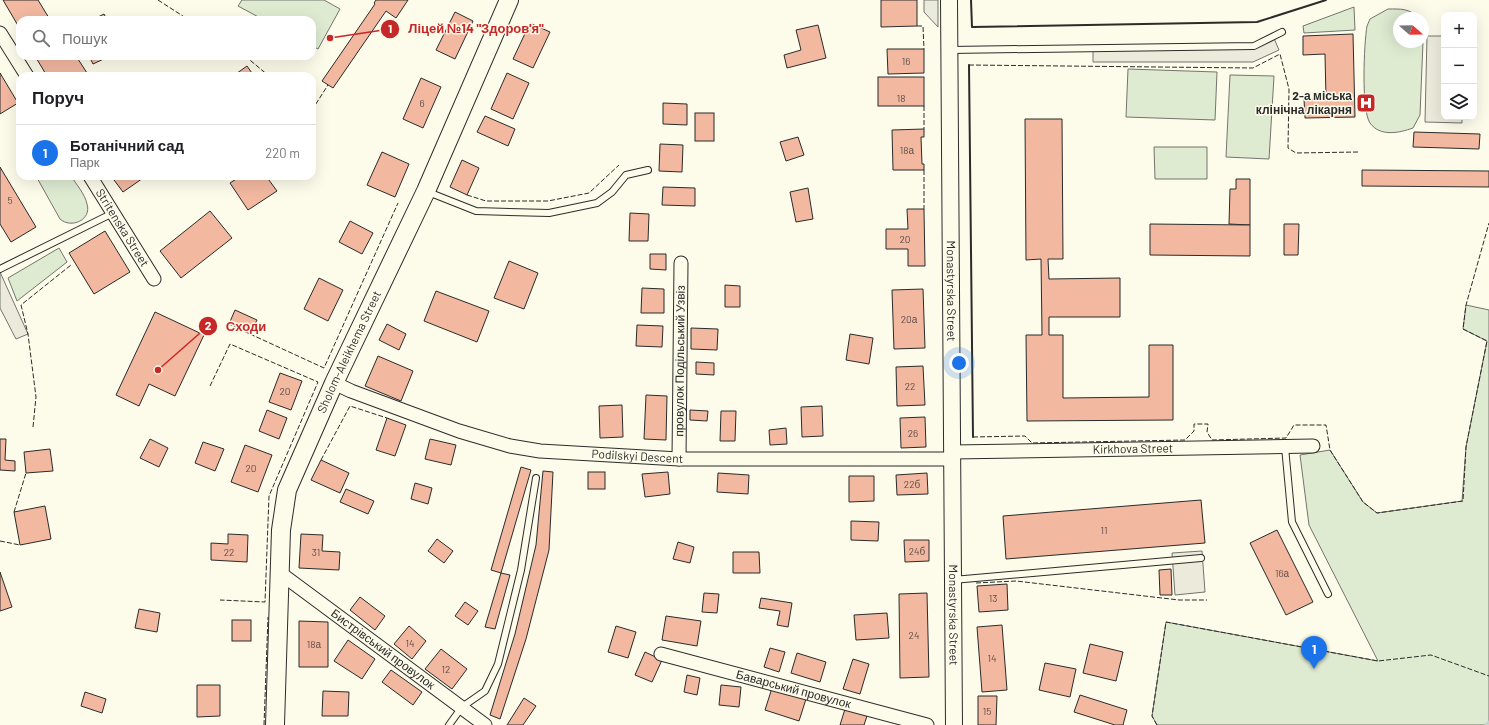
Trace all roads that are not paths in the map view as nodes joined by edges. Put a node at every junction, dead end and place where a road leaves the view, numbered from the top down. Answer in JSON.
{"nodes":[{"id":1,"x":509,"y":0,"type":"edge"},
{"id":2,"x":949,"y":0,"type":"edge"},
{"id":3,"x":1282,"y":32,"type":"dead end"},
{"id":4,"x":0,"y":33,"type":"edge"},
{"id":5,"x":950,"y":50,"type":"junction"},
{"id":6,"x":16,"y":58,"type":"edge"},
{"id":7,"x":17,"y":60,"type":"edge"},
{"id":8,"x":24,"y":72,"type":"edge"},
{"id":9,"x":648,"y":170,"type":"dead end"},
{"id":10,"x":92,"y":180,"type":"edge"},
{"id":11,"x":426,"y":191,"type":"junction"},
{"id":12,"x":113,"y":213,"type":"junction"},
{"id":13,"x":681,"y":263,"type":"dead end"},
{"id":14,"x":0,"y":269,"type":"edge"},
{"id":15,"x":154,"y":279,"type":"dead end"},
{"id":16,"x":334,"y":382,"type":"junction"},
{"id":17,"x":1313,"y":446,"type":"dead end"},
{"id":18,"x":1285,"y":447,"type":"junction"},
{"id":19,"x":952,"y":456,"type":"junction"},
{"id":20,"x":679,"y":459,"type":"junction"},
{"id":21,"x":536,"y":478,"type":"dead end"},
{"id":22,"x":1201,"y":558,"type":"dead end"},
{"id":23,"x":280,"y":573,"type":"junction"},
{"id":24,"x":953,"y":580,"type":"junction"},
{"id":25,"x":1328,"y":594,"type":"dead end"},
{"id":26,"x":661,"y":654,"type":"dead end"},
{"id":27,"x":462,"y":707,"type":"junction"},
{"id":28,"x":275,"y":725,"type":"edge"},
{"id":29,"x":449,"y":725,"type":"edge"},
{"id":30,"x":485,"y":725,"type":"edge"},
{"id":31,"x":927,"y":725,"type":"edge"},
{"id":32,"x":954,"y":725,"type":"edge"}],
"edges":[{"from":1,"to":11,"type":"main road","name":"Sholom-Aleikhema Street"},
{"from":2,"to":5,"type":"street","name":"Monastyrska Street"},
{"from":3,"to":5,"type":"lane"},
{"from":4,"to":6,"type":"street"},
{"from":5,"to":19,"type":"street","name":"Monastyrska Street"},
{"from":7,"to":8,"type":"street"},
{"from":9,"to":11,"type":"lane"},
{"from":10,"to":12,"type":"street","name":"Stritenska Street"},
{"from":11,"to":16,"type":"main road","name":"Sholom-Aleikhema Street"},
{"from":12,"to":14,"type":"lane"},
{"from":12,"to":15,"type":"street","name":"Stritenska Street"},
{"from":13,"to":20,"type":"street","name":"провулок Подільський Узвіз"},
{"from":16,"to":20,"type":"street","name":"Podilskyi Descent"},
{"from":16,"to":23,"type":"main road","name":"Sholom-Aleikhema Street"},
{"from":17,"to":18,"type":"street","name":"Kirkhova Street"},
{"from":18,"to":19,"type":"street","name":"Kirkhova Street"},
{"from":18,"to":25,"type":"lane"},
{"from":19,"to":20,"type":"street","name":"Podilskyi Descent"},
{"from":19,"to":24,"type":"street","name":"Monastyrska Street"},
{"from":21,"to":27,"type":"lane"},
{"from":22,"to":24,"type":"lane"},
{"from":23,"to":27,"type":"street","name":"Бистрівський провулок"},
{"from":23,"to":28,"type":"main road","name":"Sholom-Aleikhema Street"},
{"from":24,"to":32,"type":"street","name":"Monastyrska Street"},
{"from":26,"to":31,"type":"street","name":"Баварський провулок"},
{"from":27,"to":29,"type":"lane"},
{"from":27,"to":30,"type":"street","name":"Бистрівський провулок"}]}
